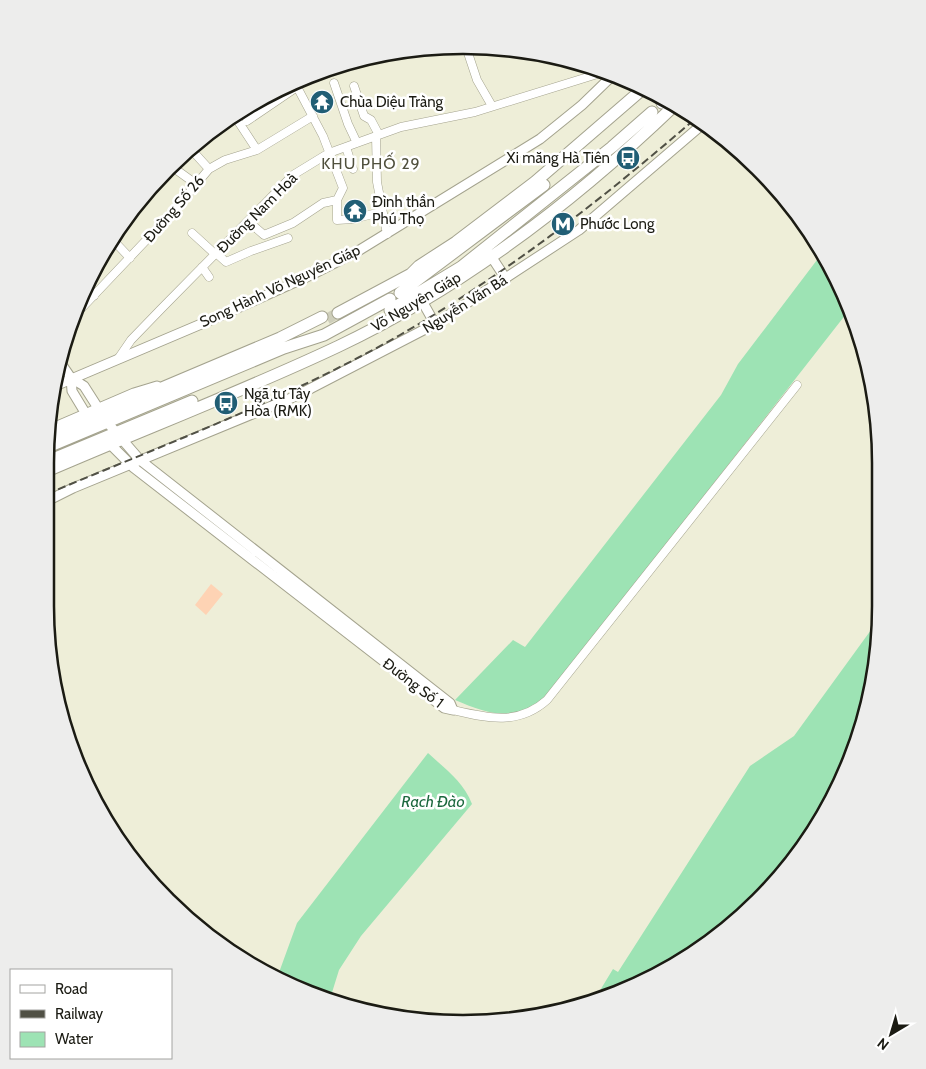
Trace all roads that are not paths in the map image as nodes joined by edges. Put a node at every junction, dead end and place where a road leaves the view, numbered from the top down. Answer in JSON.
{"nodes":[{"id":1,"x":468,"y":54,"type":"edge"},
{"id":2,"x":595,"y":75,"type":"edge"},
{"id":3,"x":608,"y":80,"type":"edge"},
{"id":4,"x":334,"y":82,"type":"dead end"},
{"id":5,"x":354,"y":86,"type":"dead end"},
{"id":6,"x":298,"y":89,"type":"edge"},
{"id":7,"x":638,"y":93,"type":"edge"},
{"id":8,"x":644,"y":96,"type":"edge"},
{"id":9,"x":278,"y":98,"type":"edge"},
{"id":10,"x":492,"y":106,"type":"junction"},
{"id":11,"x":670,"y":110,"type":"edge"},
{"id":12,"x":652,"y":112,"type":"dead end"},
{"id":13,"x":313,"y":116,"type":"junction"},
{"id":14,"x":247,"y":121,"type":"dead end"},
{"id":15,"x":238,"y":122,"type":"edge"},
{"id":16,"x":697,"y":128,"type":"edge"},
{"id":17,"x":644,"y":135,"type":"junction"},
{"id":18,"x":377,"y":136,"type":"junction"},
{"id":19,"x":357,"y":143,"type":"junction"},
{"id":20,"x":346,"y":147,"type":"junction"},
{"id":21,"x":612,"y":147,"type":"junction"},
{"id":22,"x":257,"y":150,"type":"junction"},
{"id":23,"x":195,"y":153,"type":"edge"},
{"id":24,"x":329,"y":153,"type":"junction"},
{"id":25,"x":209,"y":169,"type":"junction"},
{"id":26,"x":353,"y":169,"type":"dead end"},
{"id":27,"x":177,"y":171,"type":"edge"},
{"id":28,"x":196,"y":184,"type":"junction"},
{"id":29,"x":337,"y":200,"type":"junction"},
{"id":30,"x":381,"y":212,"type":"junction"},
{"id":31,"x":249,"y":222,"type":"junction"},
{"id":32,"x":192,"y":233,"type":"dead end"},
{"id":33,"x":387,"y":234,"type":"junction"},
{"id":34,"x":288,"y":238,"type":"dead end"},
{"id":35,"x":117,"y":245,"type":"edge"},
{"id":36,"x":488,"y":252,"type":"junction"},
{"id":37,"x":216,"y":253,"type":"junction"},
{"id":38,"x":130,"y":258,"type":"junction"},
{"id":39,"x":202,"y":267,"type":"junction"},
{"id":40,"x":461,"y":267,"type":"junction"},
{"id":41,"x":425,"y":273,"type":"junction"},
{"id":42,"x":411,"y":274,"type":"junction"},
{"id":43,"x":210,"y":278,"type":"dead end"},
{"id":44,"x":506,"y":279,"type":"junction"},
{"id":45,"x":455,"y":280,"type":"junction"},
{"id":46,"x":91,"y":292,"type":"edge"},
{"id":47,"x":94,"y":296,"type":"junction"},
{"id":48,"x":422,"y":301,"type":"junction"},
{"id":49,"x":86,"y":304,"type":"edge"},
{"id":50,"x":350,"y":308,"type":"junction"},
{"id":51,"x":338,"y":314,"type":"tunnel mouth"},
{"id":52,"x":322,"y":320,"type":"joint"},
{"id":53,"x":435,"y":324,"type":"junction"},
{"id":54,"x":282,"y":343,"type":"junction"},
{"id":55,"x":118,"y":359,"type":"junction"},
{"id":56,"x":65,"y":370,"type":"edge"},
{"id":57,"x":70,"y":378,"type":"junction"},
{"id":58,"x":62,"y":382,"type":"edge"},
{"id":59,"x":797,"y":385,"type":"dead end"},
{"id":60,"x":102,"y":414,"type":"junction"},
{"id":61,"x":89,"y":420,"type":"junction"},
{"id":62,"x":56,"y":428,"type":"edge"},
{"id":63,"x":55,"y":435,"type":"edge"},
{"id":64,"x":118,"y":436,"type":"junction"},
{"id":65,"x":55,"y":440,"type":"edge"},
{"id":66,"x":61,"y":441,"type":"junction"},
{"id":67,"x":106,"y":441,"type":"junction"},
{"id":68,"x":55,"y":444,"type":"edge"},
{"id":69,"x":54,"y":459,"type":"edge"},
{"id":70,"x":137,"y":464,"type":"junction"},
{"id":71,"x":54,"y":468,"type":"edge"},
{"id":72,"x":54,"y":498,"type":"edge"},
{"id":73,"x":452,"y":710,"type":"joint"}],
"edges":[{"from":1,"to":10,"type":"street"},
{"from":2,"to":10,"type":"street","name":"Đường Nam Hoà"},
{"from":3,"to":33,"type":"main road","name":"Song Hành Võ Nguyên Giáp"},
{"from":4,"to":19,"type":"street"},
{"from":5,"to":18,"type":"street"},
{"from":6,"to":13,"type":"street"},
{"from":7,"to":42,"type":"highway","name":"Võ Nguyên Giáp"},
{"from":8,"to":41,"type":"highway","name":"Võ Nguyên Giáp"},
{"from":9,"to":14,"type":"street"},
{"from":10,"to":18,"type":"street","name":"Đường Nam Hoà"},
{"from":11,"to":17,"type":"highway","name":"Võ Nguyên Giáp"},
{"from":12,"to":21,"type":"highway","name":"Võ Nguyên Giáp"},
{"from":13,"to":22,"type":"street","name":"Đường Số 26"},
{"from":13,"to":24,"type":"street"},
{"from":15,"to":22,"type":"street"},
{"from":16,"to":44,"type":"main road","name":"Nguyễn Văn Bá"},
{"from":17,"to":21,"type":"highway"},
{"from":17,"to":36,"type":"highway","name":"Võ Nguyên Giáp"},
{"from":18,"to":19,"type":"street","name":"Đường Nam Hoà"},
{"from":18,"to":30,"type":"street"},
{"from":19,"to":20,"type":"street","name":"Đường Nam Hoà"},
{"from":20,"to":24,"type":"street","name":"Đường Nam Hoà"},
{"from":20,"to":26,"type":"street"},
{"from":21,"to":36,"type":"highway","name":"Võ Nguyên Giáp"},
{"from":22,"to":25,"type":"street","name":"Đường Số 26"},
{"from":23,"to":25,"type":"street"},
{"from":24,"to":29,"type":"street"},
{"from":24,"to":31,"type":"street","name":"Đường Nam Hoà"},
{"from":25,"to":28,"type":"street","name":"Đường Số 26"},
{"from":27,"to":28,"type":"street"},
{"from":28,"to":38,"type":"street","name":"Đường Số 26"},
{"from":29,"to":30,"type":"street"},
{"from":29,"to":31,"type":"street"},
{"from":30,"to":33,"type":"street"},
{"from":31,"to":37,"type":"street","name":"Đường Nam Hoà"},
{"from":32,"to":37,"type":"street"},
{"from":33,"to":55,"type":"main road","name":"Song Hành Võ Nguyên Giáp"},
{"from":34,"to":37,"type":"street"},
{"from":35,"to":38,"type":"street"},
{"from":36,"to":40,"type":"highway","name":"Võ Nguyên Giáp"},
{"from":36,"to":44,"type":"main road"},
{"from":36,"to":45,"type":"highway","name":"Võ Nguyên Giáp"},
{"from":37,"to":39,"type":"street","name":"Đường Nam Hoà"},
{"from":38,"to":47,"type":"street","name":"Đường Số 26"},
{"from":39,"to":43,"type":"street"},
{"from":39,"to":55,"type":"street","name":"Đường Nam Hoà"},
{"from":40,"to":45,"type":"highway"},
{"from":40,"to":64,"type":"highway","name":"Võ Nguyên Giáp"},
{"from":41,"to":42,"type":"highway"},
{"from":41,"to":54,"type":"highway","name":"Võ Nguyên Giáp"},
{"from":42,"to":50,"type":"highway","name":"Võ Nguyên Giáp"},
{"from":44,"to":53,"type":"main road","name":"Nguyễn Văn Bá"},
{"from":45,"to":48,"type":"highway","name":"Võ Nguyên Giáp"},
{"from":46,"to":47,"type":"street"},
{"from":47,"to":49,"type":"street","name":"Đường Số 26"},
{"from":48,"to":53,"type":"main road"},
{"from":48,"to":64,"type":"highway","name":"Võ Nguyên Giáp"},
{"from":50,"to":51,"type":"highway","name":"Võ Nguyên Giáp"},
{"from":50,"to":52,"type":"main road","name":"Võ Nguyên Giáp"},
{"from":52,"to":54,"type":"highway"},
{"from":53,"to":70,"type":"main road","name":"Nguyễn Văn Bá"},
{"from":54,"to":60,"type":"highway","name":"Võ Nguyên Giáp"},
{"from":54,"to":60,"type":"highway","name":"Võ Nguyên Giáp"},
{"from":55,"to":57,"type":"main road","name":"Song Hành Võ Nguyên Giáp"},
{"from":56,"to":57,"type":"main road"},
{"from":57,"to":58,"type":"main road","name":"Song Hành Võ Nguyên Giáp"},
{"from":57,"to":60,"type":"main road","name":"Đường Số 1"},
{"from":57,"to":61,"type":"main road","name":"Đường Số 1"},
{"from":59,"to":73,"type":"street"},
{"from":60,"to":61,"type":"highway"},
{"from":60,"to":61,"type":"main road"},
{"from":60,"to":64,"type":"main road","name":"Đường Số 1"},
{"from":61,"to":62,"type":"main road"},
{"from":61,"to":63,"type":"highway"},
{"from":61,"to":66,"type":"highway"},
{"from":61,"to":67,"type":"main road","name":"Đường Số 1"},
{"from":64,"to":67,"type":"highway"},
{"from":64,"to":70,"type":"main road","name":"Đường Số 1"},
{"from":65,"to":66,"type":"highway"},
{"from":66,"to":68,"type":"highway"},
{"from":67,"to":69,"type":"highway"},
{"from":67,"to":70,"type":"main road","name":"Đường Số 1"},
{"from":67,"to":71,"type":"highway"},
{"from":70,"to":72,"type":"main road","name":"Nguyễn Văn Bá"},
{"from":70,"to":73,"type":"main road","name":"Đường Số 1"}]}
